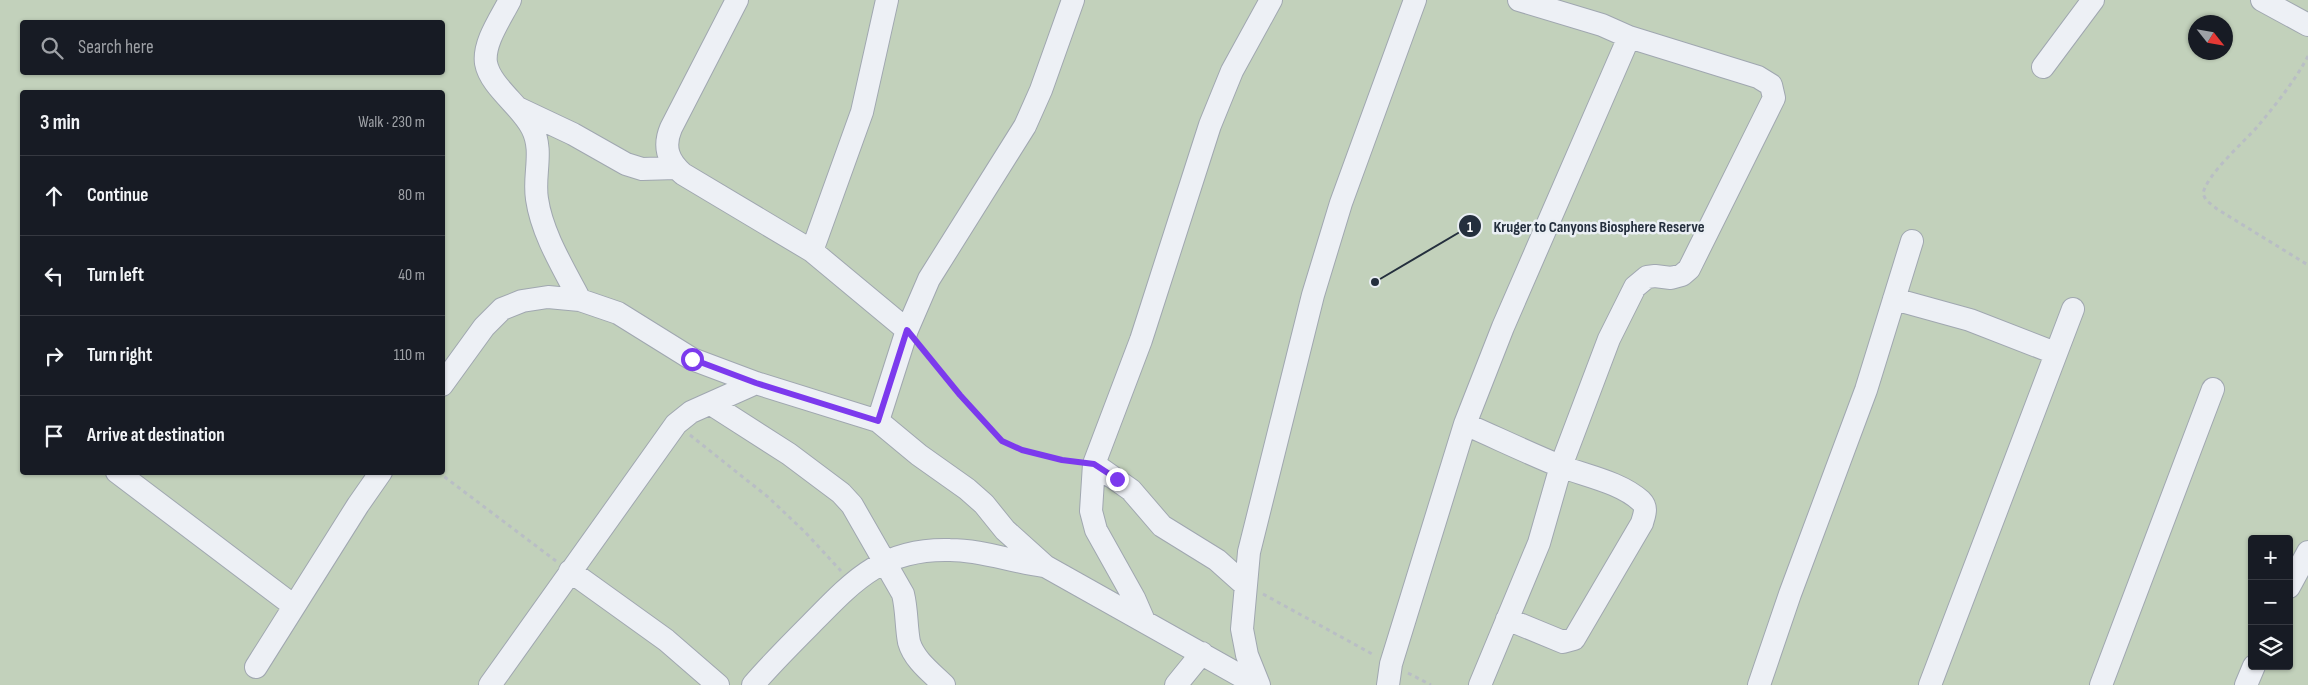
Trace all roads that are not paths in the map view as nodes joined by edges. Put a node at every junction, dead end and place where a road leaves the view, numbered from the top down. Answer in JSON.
{"nodes":[{"id":1,"x":510,"y":0,"type":"edge"},
{"id":2,"x":737,"y":0,"type":"edge"},
{"id":3,"x":887,"y":0,"type":"edge"},
{"id":4,"x":1073,"y":0,"type":"edge"},
{"id":5,"x":1271,"y":0,"type":"edge"},
{"id":6,"x":1415,"y":0,"type":"edge"},
{"id":7,"x":1519,"y":0,"type":"edge"},
{"id":8,"x":2093,"y":0,"type":"edge"},
{"id":9,"x":2262,"y":0,"type":"edge"},
{"id":10,"x":2308,"y":25,"type":"edge"},
{"id":11,"x":1629,"y":37,"type":"junction"},
{"id":12,"x":2043,"y":66,"type":"dead end"},
{"id":13,"x":520,"y":109,"type":"junction"},
{"id":14,"x":676,"y":168,"type":"junction"},
{"id":15,"x":1912,"y":240,"type":"dead end"},
{"id":16,"x":812,"y":250,"type":"junction"},
{"id":17,"x":1894,"y":299,"type":"junction"},
{"id":18,"x":580,"y":300,"type":"junction"},
{"id":19,"x":2073,"y":309,"type":"dead end"},
{"id":20,"x":907,"y":330,"type":"junction"},
{"id":21,"x":2055,"y":353,"type":"junction"},
{"id":22,"x":445,"y":381,"type":"edge"},
{"id":23,"x":756,"y":383,"type":"junction"},
{"id":24,"x":2213,"y":389,"type":"dead end"},
{"id":25,"x":711,"y":404,"type":"junction"},
{"id":26,"x":878,"y":421,"type":"junction"},
{"id":27,"x":1465,"y":424,"type":"junction"},
{"id":28,"x":1094,"y":464,"type":"junction"},
{"id":29,"x":1560,"y":466,"type":"junction"},
{"id":30,"x":121,"y":475,"type":"edge"},
{"id":31,"x":379,"y":475,"type":"edge"},
{"id":32,"x":2308,"y":552,"type":"edge"},
{"id":33,"x":885,"y":562,"type":"junction"},
{"id":34,"x":1045,"y":566,"type":"junction"},
{"id":35,"x":570,"y":571,"type":"junction"},
{"id":36,"x":2293,"y":580,"type":"edge"},
{"id":37,"x":1245,"y":585,"type":"junction"},
{"id":38,"x":294,"y":606,"type":"junction"},
{"id":39,"x":1507,"y":620,"type":"junction"},
{"id":40,"x":1144,"y":621,"type":"junction"},
{"id":41,"x":1202,"y":653,"type":"junction"},
{"id":42,"x":256,"y":667,"type":"dead end"},
{"id":43,"x":2252,"y":670,"type":"edge"},
{"id":44,"x":1389,"y":675,"type":"edge"},
{"id":45,"x":490,"y":685,"type":"edge"},
{"id":46,"x":718,"y":685,"type":"edge"},
{"id":47,"x":753,"y":685,"type":"edge"},
{"id":48,"x":944,"y":685,"type":"edge"},
{"id":49,"x":1176,"y":685,"type":"edge"},
{"id":50,"x":1258,"y":685,"type":"edge"},
{"id":51,"x":1480,"y":685,"type":"edge"},
{"id":52,"x":1759,"y":685,"type":"edge"},
{"id":53,"x":1930,"y":685,"type":"edge"},
{"id":54,"x":2101,"y":685,"type":"edge"},
{"id":55,"x":2246,"y":685,"type":"edge"}],
"edges":[{"from":1,"to":13,"type":"street"},
{"from":2,"to":14,"type":"street"},
{"from":3,"to":16,"type":"street"},
{"from":4,"to":20,"type":"street"},
{"from":5,"to":28,"type":"street"},
{"from":6,"to":37,"type":"street"},
{"from":7,"to":11,"type":"street"},
{"from":8,"to":12,"type":"street"},
{"from":9,"to":10,"type":"street"},
{"from":11,"to":27,"type":"street"},
{"from":11,"to":29,"type":"street"},
{"from":13,"to":14,"type":"street"},
{"from":13,"to":18,"type":"street"},
{"from":14,"to":16,"type":"street"},
{"from":15,"to":17,"type":"street"},
{"from":16,"to":20,"type":"street"},
{"from":17,"to":21,"type":"street"},
{"from":17,"to":52,"type":"street"},
{"from":18,"to":22,"type":"street"},
{"from":18,"to":23,"type":"street"},
{"from":19,"to":21,"type":"street"},
{"from":20,"to":26,"type":"street"},
{"from":21,"to":53,"type":"street"},
{"from":23,"to":25,"type":"street"},
{"from":23,"to":26,"type":"street"},
{"from":24,"to":54,"type":"street"},
{"from":25,"to":33,"type":"street"},
{"from":25,"to":35,"type":"street"},
{"from":26,"to":34,"type":"street"},
{"from":27,"to":29,"type":"street"},
{"from":27,"to":44,"type":"street"},
{"from":28,"to":37,"type":"street"},
{"from":28,"to":40,"type":"street"},
{"from":29,"to":39,"type":"street"},
{"from":29,"to":39,"type":"street"},
{"from":30,"to":38,"type":"street"},
{"from":31,"to":38,"type":"street"},
{"from":32,"to":36,"type":"street"},
{"from":33,"to":34,"type":"street"},
{"from":33,"to":47,"type":"street"},
{"from":33,"to":48,"type":"street"},
{"from":34,"to":40,"type":"street"},
{"from":35,"to":45,"type":"street"},
{"from":35,"to":46,"type":"street"},
{"from":37,"to":50,"type":"street"},
{"from":38,"to":42,"type":"street"},
{"from":39,"to":51,"type":"street"},
{"from":40,"to":41,"type":"street"},
{"from":41,"to":49,"type":"street"},
{"from":41,"to":50,"type":"street"},
{"from":43,"to":55,"type":"street"}]}
